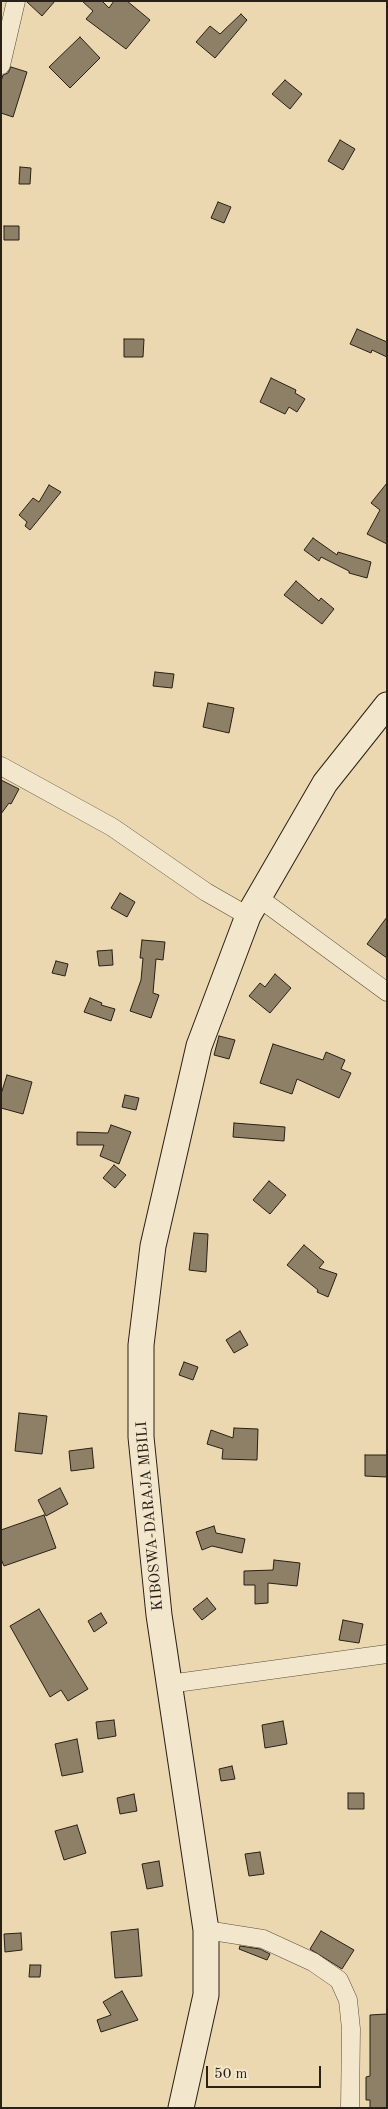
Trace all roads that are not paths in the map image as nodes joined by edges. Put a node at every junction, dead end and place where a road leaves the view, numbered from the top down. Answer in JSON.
{"nodes":[{"id":1,"x":16,"y":1,"type":"edge"},
{"id":2,"x":1,"y":65,"type":"edge"},
{"id":3,"x":387,"y":705,"type":"edge"},
{"id":4,"x":1,"y":766,"type":"edge"},
{"id":5,"x":253,"y":907,"type":"junction"},
{"id":6,"x":387,"y":992,"type":"edge"},
{"id":7,"x":387,"y":1654,"type":"edge"},
{"id":8,"x":169,"y":1684,"type":"junction"},
{"id":9,"x":206,"y":1930,"type":"junction"},
{"id":10,"x":195,"y":2045,"type":"junction"},
{"id":11,"x":181,"y":2108,"type":"edge"},
{"id":12,"x":194,"y":2108,"type":"edge"},
{"id":13,"x":350,"y":2108,"type":"edge"}],
"edges":[{"from":1,"to":2,"type":"street"},
{"from":3,"to":5,"type":"main road","name":"KIBOSWA-DARAJA MBILI"},
{"from":4,"to":5,"type":"street"},
{"from":5,"to":6,"type":"street"},
{"from":5,"to":8,"type":"main road","name":"KIBOSWA-DARAJA MBILI"},
{"from":7,"to":8,"type":"street"},
{"from":8,"to":9,"type":"main road","name":"KIBOSWA-DARAJA MBILI"},
{"from":9,"to":10,"type":"main road","name":"KIBOSWA-DARAJA MBILI"},
{"from":9,"to":13,"type":"street"},
{"from":10,"to":11,"type":"main road","name":"KIBOSWA-DARAJA MBILI"},
{"from":10,"to":12,"type":"street"}]}
